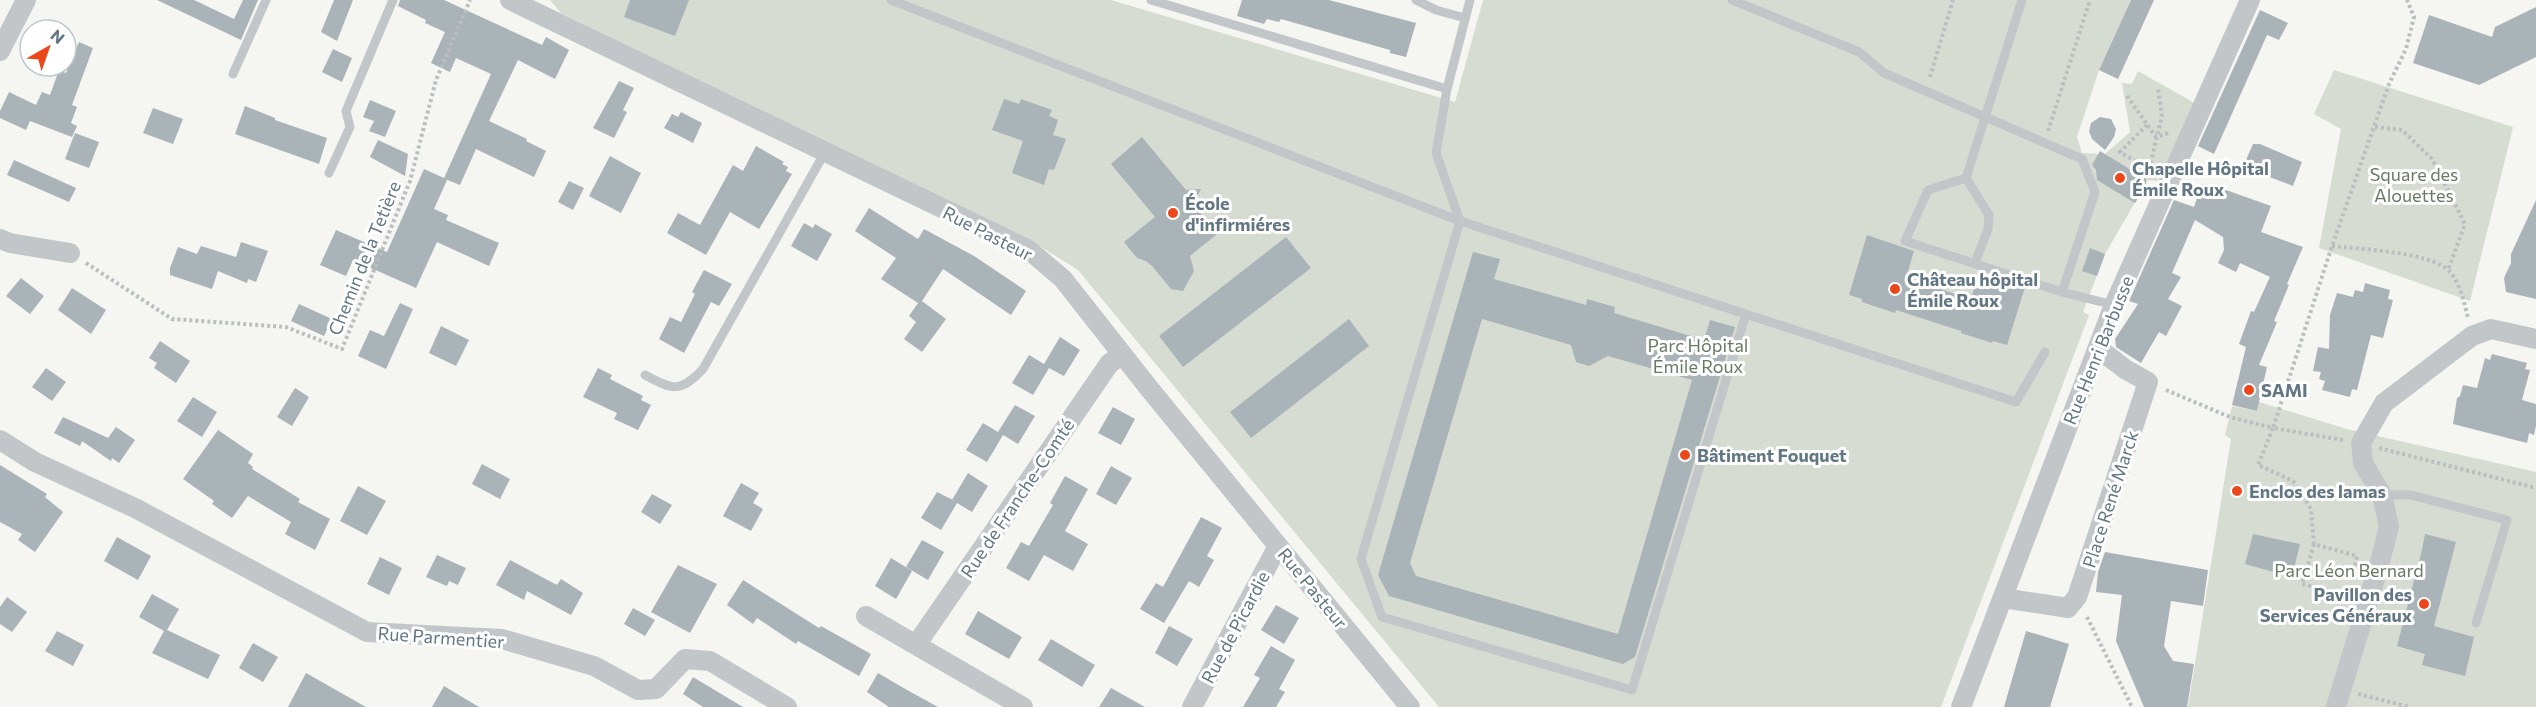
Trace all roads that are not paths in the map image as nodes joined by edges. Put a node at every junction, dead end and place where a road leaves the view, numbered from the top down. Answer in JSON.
{"nodes":[{"id":1,"x":26,"y":0,"type":"edge"},
{"id":2,"x":266,"y":0,"type":"edge"},
{"id":3,"x":393,"y":0,"type":"edge"},
{"id":4,"x":891,"y":0,"type":"edge"},
{"id":5,"x":1151,"y":0,"type":"edge"},
{"id":6,"x":1416,"y":0,"type":"edge"},
{"id":7,"x":1470,"y":0,"type":"edge"},
{"id":8,"x":1732,"y":0,"type":"edge"},
{"id":9,"x":2022,"y":0,"type":"edge"},
{"id":10,"x":2250,"y":0,"type":"edge"},
{"id":11,"x":516,"y":1,"type":"edge"},
{"id":12,"x":1465,"y":18,"type":"junction"},
{"id":13,"x":0,"y":51,"type":"edge"},
{"id":14,"x":233,"y":74,"type":"dead end"},
{"id":15,"x":1447,"y":89,"type":"junction"},
{"id":16,"x":1985,"y":117,"type":"junction"},
{"id":17,"x":825,"y":152,"type":"junction"},
{"id":18,"x":329,"y":173,"type":"dead end"},
{"id":19,"x":1966,"y":178,"type":"junction"},
{"id":20,"x":1460,"y":221,"type":"junction"},
{"id":21,"x":0,"y":239,"type":"edge"},
{"id":22,"x":70,"y":254,"type":"road end"},
{"id":23,"x":1975,"y":263,"type":"junction"},
{"id":24,"x":2062,"y":292,"type":"junction"},
{"id":25,"x":2114,"y":305,"type":"junction"},
{"id":26,"x":1746,"y":314,"type":"junction"},
{"id":27,"x":2536,"y":339,"type":"edge"},
{"id":28,"x":2098,"y":348,"type":"junction"},
{"id":29,"x":2045,"y":352,"type":"dead end"},
{"id":30,"x":1122,"y":354,"type":"junction"},
{"id":31,"x":645,"y":375,"type":"dead end"},
{"id":32,"x":0,"y":440,"type":"edge"},
{"id":33,"x":2382,"y":495,"type":"junction"},
{"id":34,"x":1278,"y":546,"type":"junction"},
{"id":35,"x":2003,"y":598,"type":"junction"},
{"id":36,"x":866,"y":616,"type":"dead end"},
{"id":37,"x":2476,"y":623,"type":"dead end"},
{"id":38,"x":916,"y":645,"type":"junction"},
{"id":39,"x":2338,"y":698,"type":"edge"},
{"id":40,"x":787,"y":707,"type":"edge"},
{"id":41,"x":1023,"y":707,"type":"edge"},
{"id":42,"x":1192,"y":707,"type":"edge"},
{"id":43,"x":1410,"y":707,"type":"edge"},
{"id":44,"x":1961,"y":707,"type":"edge"}],
"edges":[{"from":1,"to":13,"type":"street"},
{"from":2,"to":14,"type":"lane"},
{"from":3,"to":18,"type":"lane"},
{"from":4,"to":20,"type":"lane"},
{"from":5,"to":15,"type":"lane"},
{"from":6,"to":12,"type":"lane"},
{"from":7,"to":12,"type":"lane"},
{"from":8,"to":16,"type":"lane"},
{"from":9,"to":16,"type":"lane"},
{"from":10,"to":25,"type":"street","name":"Rue Henri Barbusse"},
{"from":11,"to":17,"type":"street","name":"Rue Pasteur"},
{"from":12,"to":15,"type":"lane"},
{"from":15,"to":20,"type":"lane"},
{"from":16,"to":19,"type":"lane"},
{"from":16,"to":24,"type":"lane"},
{"from":17,"to":30,"type":"street","name":"Rue Pasteur"},
{"from":17,"to":31,"type":"lane"},
{"from":19,"to":23,"type":"lane"},
{"from":19,"to":23,"type":"lane"},
{"from":20,"to":26,"type":"lane"},
{"from":20,"to":26,"type":"lane"},
{"from":21,"to":22,"type":"street"},
{"from":23,"to":24,"type":"lane"},
{"from":24,"to":25,"type":"lane"},
{"from":25,"to":28,"type":"street","name":"Rue Henri Barbusse"},
{"from":26,"to":29,"type":"lane"},
{"from":27,"to":33,"type":"street"},
{"from":28,"to":35,"type":"street","name":"Rue Henri Barbusse"},
{"from":28,"to":35,"type":"street","name":"Place René Marck"},
{"from":30,"to":34,"type":"street","name":"Rue Pasteur"},
{"from":30,"to":38,"type":"street","name":"Rue de Franche-Comté"},
{"from":32,"to":40,"type":"street","name":"Rue Parmentier"},
{"from":33,"to":37,"type":"lane"},
{"from":33,"to":39,"type":"street"},
{"from":34,"to":42,"type":"street","name":"Rue de Picardie"},
{"from":34,"to":43,"type":"street","name":"Rue Pasteur"},
{"from":35,"to":44,"type":"street","name":"Rue Henri Barbusse"},
{"from":36,"to":38,"type":"street"},
{"from":38,"to":41,"type":"street"}]}
